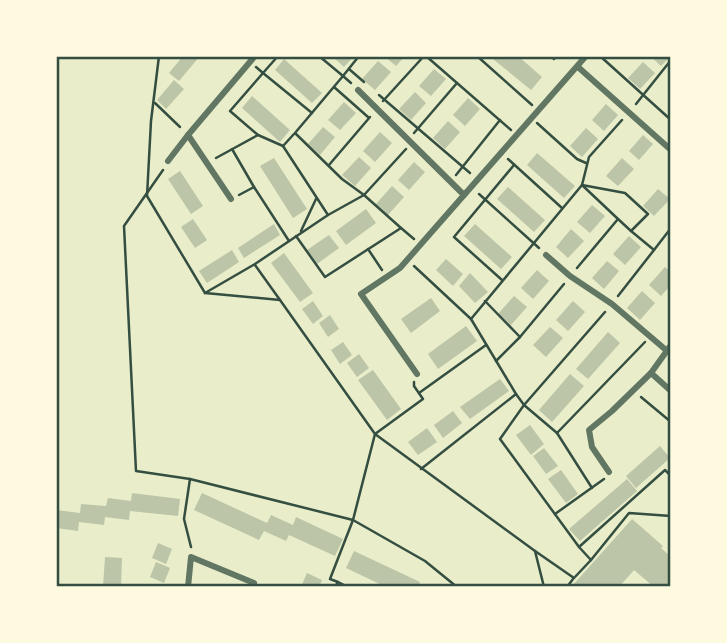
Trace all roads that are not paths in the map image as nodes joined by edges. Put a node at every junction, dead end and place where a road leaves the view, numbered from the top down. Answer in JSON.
{"nodes":[{"id":1,"x":586,"y":56,"type":"edge"},
{"id":2,"x":253,"y":59,"type":"edge"},
{"id":3,"x":578,"y":67,"type":"junction"},
{"id":4,"x":358,"y":90,"type":"road end"},
{"id":5,"x":188,"y":135,"type":"junction"},
{"id":6,"x":671,"y":150,"type":"edge"},
{"id":7,"x":168,"y":161,"type":"road end"},
{"id":8,"x":464,"y":195,"type":"junction"},
{"id":9,"x":231,"y":200,"type":"road end"},
{"id":10,"x":546,"y":255,"type":"dead end"},
{"id":11,"x":669,"y":348,"type":"edge"},
{"id":12,"x":416,"y":372,"type":"road end"},
{"id":13,"x":650,"y":373,"type":"junction"},
{"id":14,"x":671,"y":391,"type":"edge"},
{"id":15,"x":608,"y":472,"type":"road end"},
{"id":16,"x":254,"y":583,"type":"dead end"},
{"id":17,"x":188,"y":587,"type":"edge"}],
"edges":[{"from":1,"to":3,"type":"street"},
{"from":2,"to":5,"type":"street"},
{"from":3,"to":6,"type":"street"},
{"from":3,"to":8,"type":"street"},
{"from":4,"to":8,"type":"street"},
{"from":5,"to":7,"type":"street"},
{"from":5,"to":9,"type":"street"},
{"from":8,"to":12,"type":"street"},
{"from":10,"to":11,"type":"street"},
{"from":11,"to":13,"type":"street"},
{"from":13,"to":14,"type":"street"},
{"from":13,"to":15,"type":"street"},
{"from":16,"to":17,"type":"street"}]}
